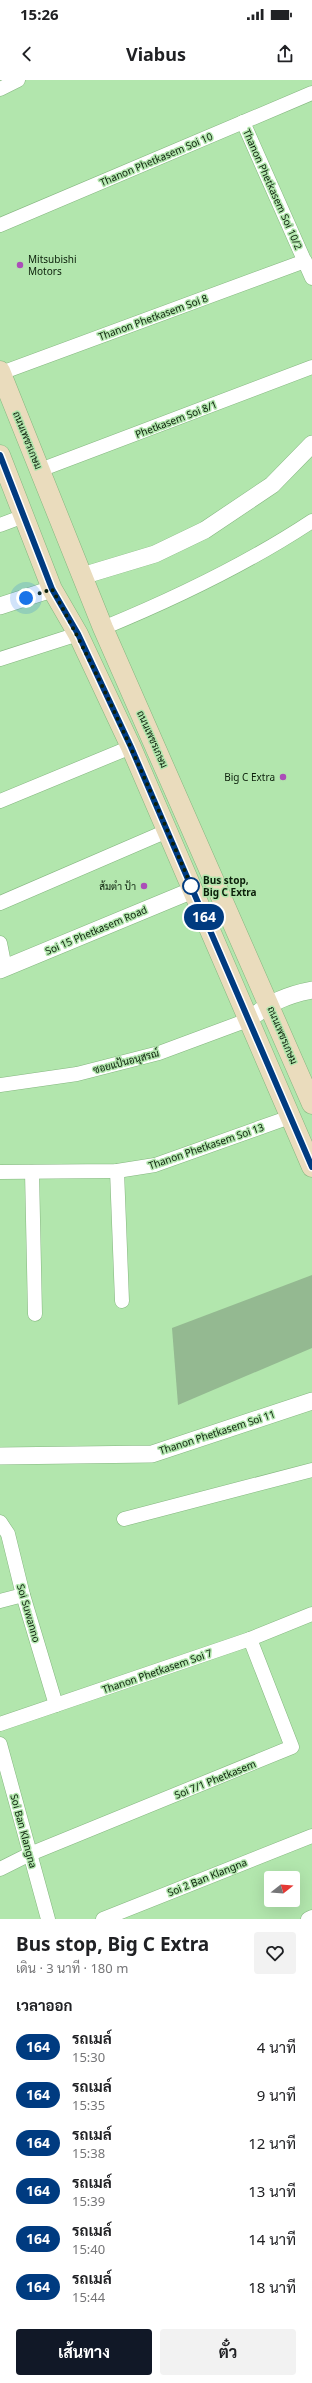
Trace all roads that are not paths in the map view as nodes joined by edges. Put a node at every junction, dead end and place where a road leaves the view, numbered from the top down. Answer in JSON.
{"nodes":[{"id":1,"x":18,"y":80,"type":"edge"},
{"id":2,"x":0,"y":89,"type":"edge"},
{"id":3,"x":312,"y":93,"type":"edge"},
{"id":4,"x":243,"y":122,"type":"junction"},
{"id":5,"x":0,"y":225,"type":"edge"},
{"id":6,"x":304,"y":261,"type":"junction"},
{"id":7,"x":312,"y":278,"type":"edge"},
{"id":8,"x":312,"y":368,"type":"edge"},
{"id":9,"x":0,"y":372,"type":"edge"},
{"id":10,"x":312,"y":444,"type":"edge"},
{"id":11,"x":0,"y":455,"type":"edge"},
{"id":12,"x":40,"y":470,"type":"junction"},
{"id":13,"x":24,"y":516,"type":"junction"},
{"id":14,"x":312,"y":521,"type":"edge"},
{"id":15,"x":0,"y":525,"type":"edge"},
{"id":16,"x":82,"y":576,"type":"junction"},
{"id":17,"x":52,"y":589,"type":"junction"},
{"id":18,"x":0,"y":606,"type":"edge"},
{"id":19,"x":103,"y":628,"type":"junction"},
{"id":20,"x":78,"y":634,"type":"junction"},
{"id":21,"x":0,"y":658,"type":"edge"},
{"id":22,"x":131,"y":747,"type":"junction"},
{"id":23,"x":0,"y":800,"type":"edge"},
{"id":24,"x":168,"y":831,"type":"junction"},
{"id":25,"x":193,"y":890,"type":"junction"},
{"id":26,"x":0,"y":903,"type":"edge"},
{"id":27,"x":0,"y":943,"type":"edge"},
{"id":28,"x":3,"y":969,"type":"edge"},
{"id":29,"x":312,"y":990,"type":"edge"},
{"id":30,"x":269,"y":1003,"type":"junction"},
{"id":31,"x":248,"y":1020,"type":"junction"},
{"id":32,"x":0,"y":1085,"type":"edge"},
{"id":33,"x":312,"y":1104,"type":"edge"},
{"id":34,"x":290,"y":1117,"type":"junction"},
{"id":35,"x":312,"y":1167,"type":"edge"},
{"id":36,"x":117,"y":1171,"type":"junction"},
{"id":37,"x":0,"y":1172,"type":"edge"},
{"id":38,"x":32,"y":1172,"type":"junction"},
{"id":39,"x":122,"y":1301,"type":"dead end"},
{"id":40,"x":35,"y":1314,"type":"dead end"},
{"id":41,"x":312,"y":1401,"type":"edge"},
{"id":42,"x":0,"y":1456,"type":"edge"},
{"id":43,"x":312,"y":1470,"type":"edge"},
{"id":44,"x":124,"y":1519,"type":"dead end"},
{"id":45,"x":0,"y":1522,"type":"edge"},
{"id":46,"x":23,"y":1595,"type":"junction"},
{"id":47,"x":0,"y":1601,"type":"edge"},
{"id":48,"x":312,"y":1614,"type":"edge"},
{"id":49,"x":250,"y":1639,"type":"junction"},
{"id":50,"x":56,"y":1705,"type":"junction"},
{"id":51,"x":0,"y":1724,"type":"edge"},
{"id":52,"x":0,"y":1744,"type":"edge"},
{"id":53,"x":312,"y":1836,"type":"edge"},
{"id":54,"x":30,"y":1854,"type":"junction"},
{"id":55,"x":0,"y":1869,"type":"edge"},
{"id":56,"x":312,"y":1918,"type":"edge"},
{"id":57,"x":48,"y":1919,"type":"edge"},
{"id":58,"x":103,"y":1919,"type":"edge"},
{"id":59,"x":308,"y":1919,"type":"edge"}],
"edges":[{"from":1,"to":2,"type":"street"},
{"from":3,"to":4,"type":"street","name":"Thanon Phetkasem Soi 10"},
{"from":4,"to":5,"type":"street","name":"Thanon Phetkasem Soi 10"},
{"from":4,"to":6,"type":"street","name":"Thanon Phetkasem Soi 10/2"},
{"from":6,"to":7,"type":"street","name":"Thanon Phetkasem Soi 10/2"},
{"from":6,"to":9,"type":"street","name":"Thanon Phetkasem Soi 8"},
{"from":8,"to":12,"type":"street","name":"Phetkasem Soi 8/1"},
{"from":9,"to":12,"type":"main road","name":"ถนนเพชรเกษม"},
{"from":10,"to":16,"type":"street"},
{"from":11,"to":13,"type":"main road"},
{"from":12,"to":16,"type":"main road","name":"ถนนเพชรเกษม"},
{"from":13,"to":15,"type":"street"},
{"from":13,"to":17,"type":"main road"},
{"from":14,"to":19,"type":"street"},
{"from":16,"to":19,"type":"main road","name":"ถนนเพชรเกษม"},
{"from":17,"to":18,"type":"street"},
{"from":17,"to":20,"type":"main road"},
{"from":19,"to":30,"type":"main road","name":"ถนนเพชรเกษม"},
{"from":20,"to":21,"type":"street"},
{"from":20,"to":22,"type":"main road"},
{"from":22,"to":23,"type":"street"},
{"from":22,"to":24,"type":"main road"},
{"from":24,"to":25,"type":"main road"},
{"from":24,"to":26,"type":"street"},
{"from":25,"to":28,"type":"street","name":"Soi 15 Phetkasem Road"},
{"from":25,"to":31,"type":"main road"},
{"from":27,"to":28,"type":"street"},
{"from":29,"to":30,"type":"street"},
{"from":30,"to":31,"type":"street"},
{"from":30,"to":33,"type":"main road","name":"ถนนเพชรเกษม"},
{"from":31,"to":32,"type":"street","name":"ซอยแป้นอนุสรณ์"},
{"from":31,"to":34,"type":"main road"},
{"from":34,"to":35,"type":"main road"},
{"from":34,"to":36,"type":"street","name":"Thanon Phetkasem Soi 13"},
{"from":36,"to":38,"type":"street","name":"Thanon Phetkasem Soi 13"},
{"from":36,"to":39,"type":"street"},
{"from":37,"to":38,"type":"street","name":"Thanon Phetkasem Soi 13"},
{"from":38,"to":40,"type":"street"},
{"from":41,"to":42,"type":"street","name":"Thanon Phetkasem Soi 11"},
{"from":43,"to":44,"type":"street"},
{"from":45,"to":46,"type":"street","name":"Soi Suwanno"},
{"from":46,"to":47,"type":"street"},
{"from":46,"to":50,"type":"street","name":"Soi Suwanno"},
{"from":48,"to":49,"type":"street","name":"Thanon Phetkasem Soi 7"},
{"from":49,"to":50,"type":"street","name":"Thanon Phetkasem Soi 7"},
{"from":49,"to":54,"type":"street","name":"Soi 7/1 Phetkasem"},
{"from":50,"to":51,"type":"street","name":"Thanon Phetkasem Soi 7"},
{"from":52,"to":54,"type":"street","name":"Soi Ban Klangna"},
{"from":53,"to":58,"type":"street","name":"Soi 2 Ban Klangna"},
{"from":54,"to":55,"type":"street"},
{"from":54,"to":57,"type":"street","name":"Soi Ban Klangna"},
{"from":56,"to":59,"type":"street"}]}
